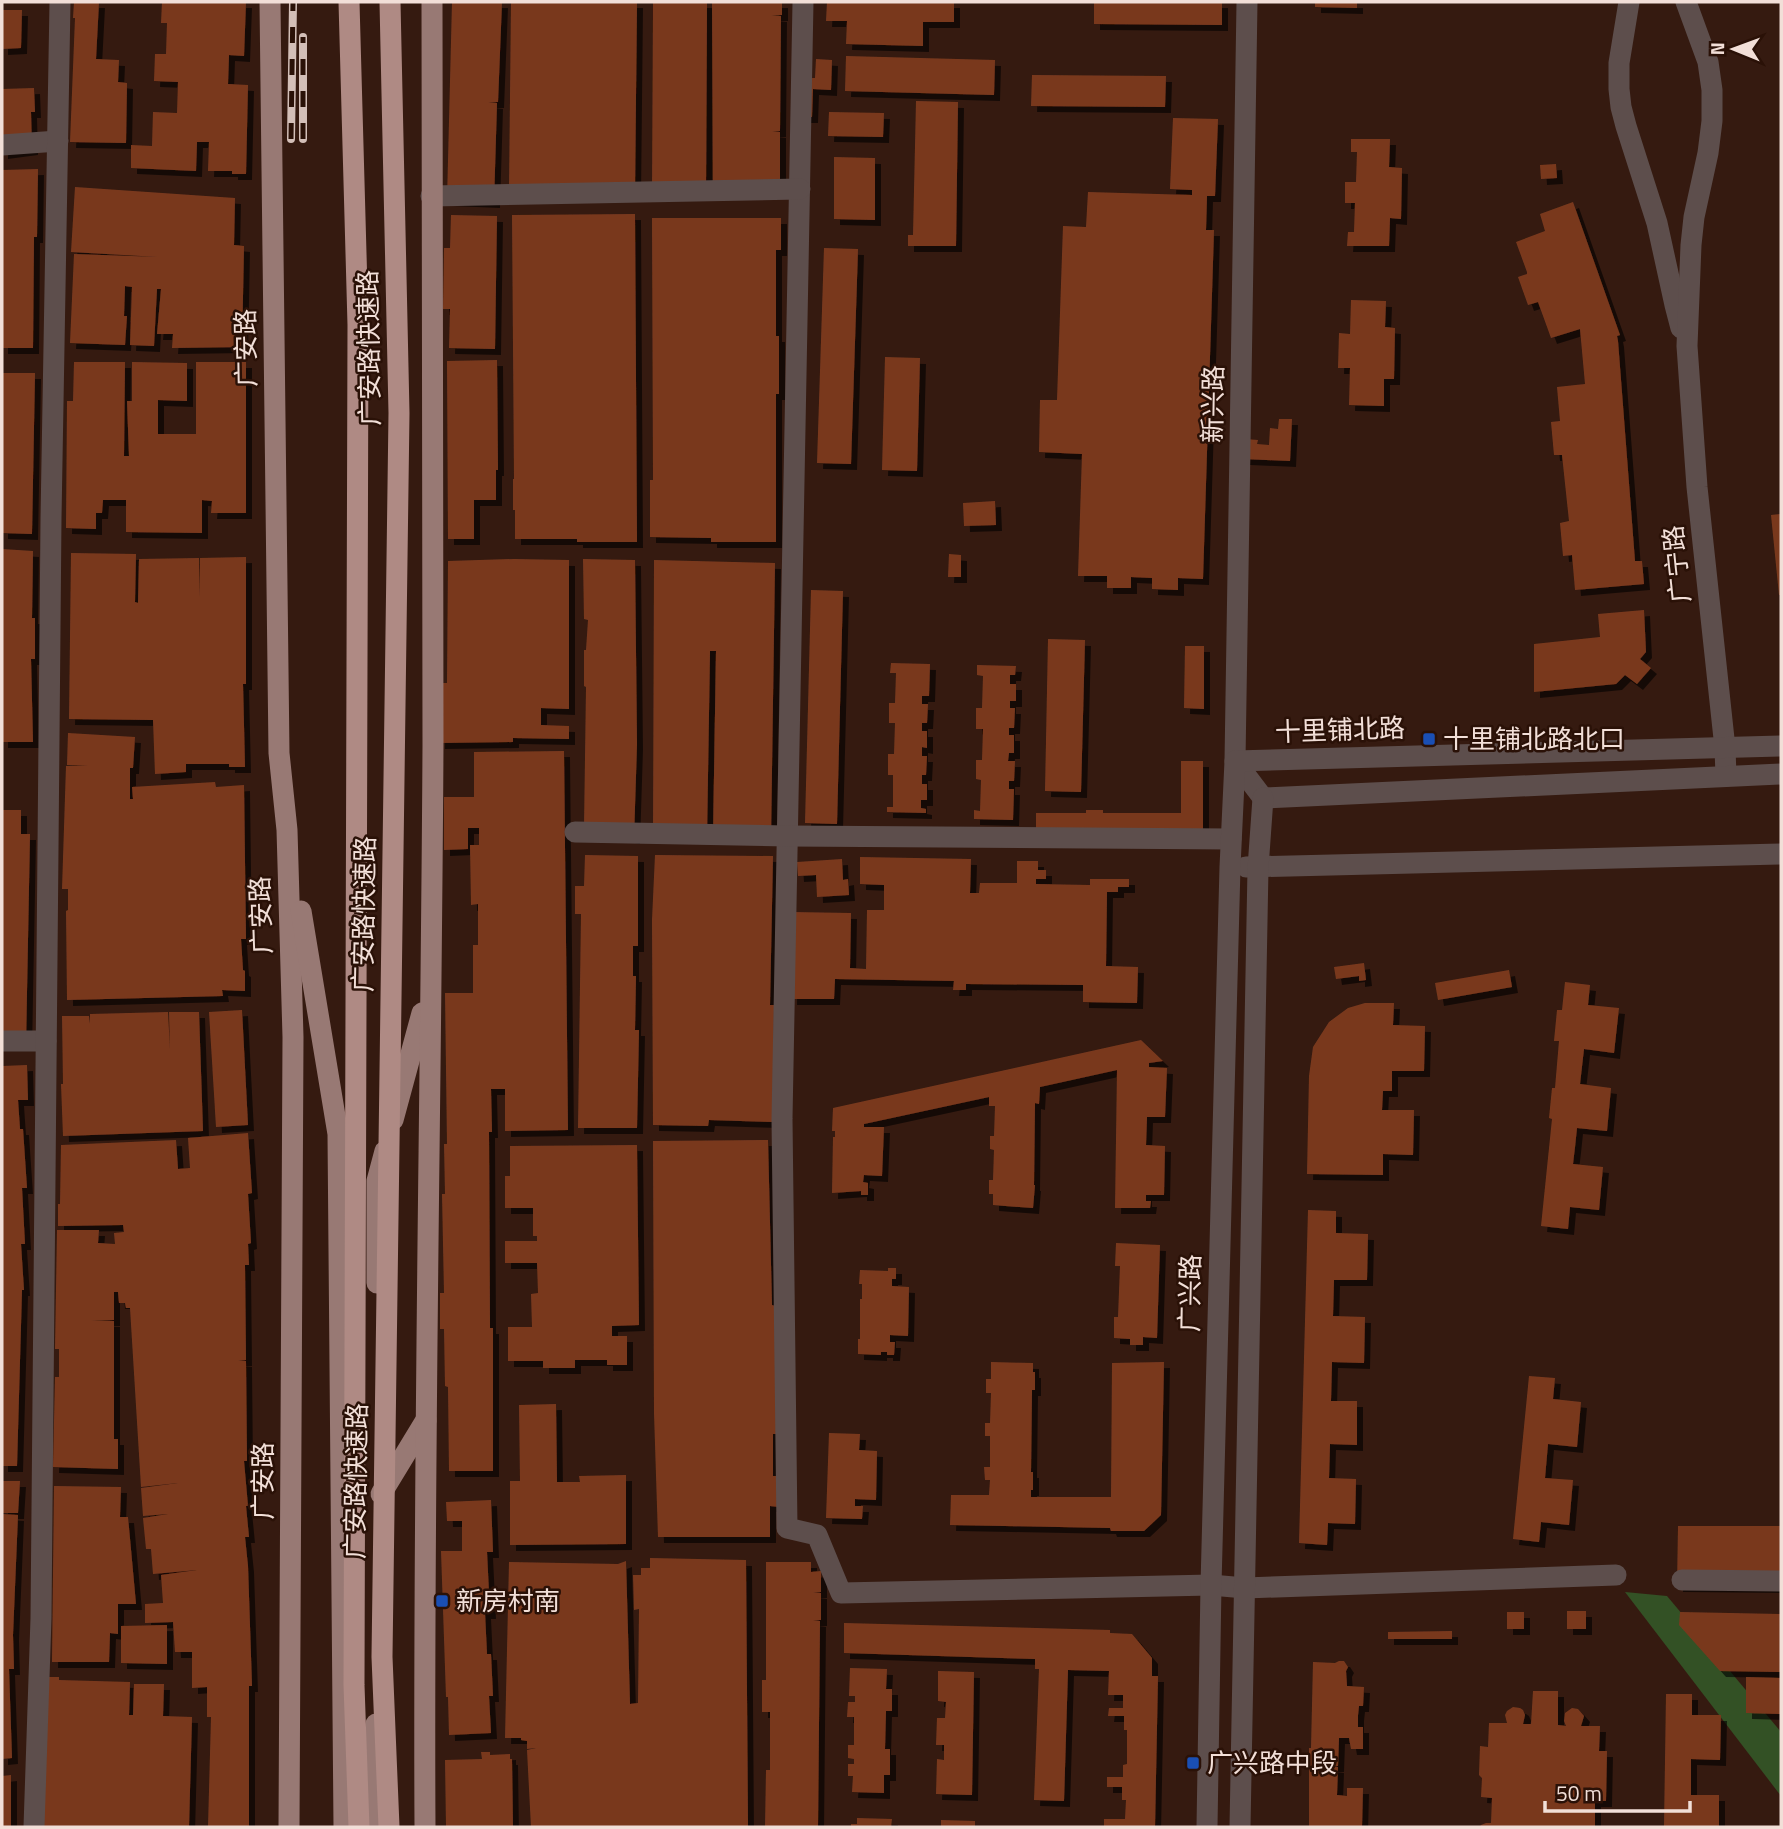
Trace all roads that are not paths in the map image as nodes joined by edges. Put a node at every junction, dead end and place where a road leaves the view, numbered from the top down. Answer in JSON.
{"nodes":[{"id":1,"x":61,"y":2,"type":"edge"},
{"id":2,"x":270,"y":2,"type":"edge"},
{"id":3,"x":349,"y":2,"type":"edge"},
{"id":4,"x":390,"y":2,"type":"edge"},
{"id":5,"x":432,"y":2,"type":"edge"},
{"id":6,"x":803,"y":2,"type":"edge"},
{"id":7,"x":1247,"y":2,"type":"edge"},
{"id":8,"x":1629,"y":2,"type":"edge"},
{"id":9,"x":1686,"y":2,"type":"edge"},
{"id":10,"x":58,"y":141,"type":"junction"},
{"id":11,"x":2,"y":145,"type":"edge"},
{"id":12,"x":800,"y":190,"type":"junction"},
{"id":13,"x":430,"y":196,"type":"junction"},
{"id":14,"x":1687,"y":346,"type":"junction"},
{"id":15,"x":1781,"y":746,"type":"edge"},
{"id":16,"x":1725,"y":748,"type":"junction"},
{"id":17,"x":1235,"y":761,"type":"junction"},
{"id":18,"x":1781,"y":774,"type":"edge"},
{"id":19,"x":1726,"y":776,"type":"junction"},
{"id":20,"x":1263,"y":798,"type":"junction"},
{"id":21,"x":287,"y":830,"type":"junction"},
{"id":22,"x":575,"y":832,"type":"dead end"},
{"id":23,"x":787,"y":836,"type":"junction"},
{"id":24,"x":1231,"y":839,"type":"junction"},
{"id":25,"x":1781,"y":854,"type":"edge"},
{"id":26,"x":1230,"y":867,"type":"junction"},
{"id":27,"x":1258,"y":868,"type":"junction"},
{"id":28,"x":430,"y":981,"type":"junction"},
{"id":29,"x":2,"y":1041,"type":"edge"},
{"id":30,"x":46,"y":1041,"type":"junction"},
{"id":31,"x":426,"y":1420,"type":"junction"},
{"id":32,"x":376,"y":1502,"type":"junction"},
{"id":33,"x":1616,"y":1575,"type":"dead end"},
{"id":34,"x":1682,"y":1580,"type":"dead end"},
{"id":35,"x":1781,"y":1581,"type":"edge"},
{"id":36,"x":1211,"y":1585,"type":"junction"},
{"id":37,"x":1245,"y":1588,"type":"junction"},
{"id":38,"x":34,"y":1827,"type":"edge"},
{"id":39,"x":289,"y":1827,"type":"edge"},
{"id":40,"x":344,"y":1827,"type":"edge"},
{"id":41,"x":359,"y":1827,"type":"edge"},
{"id":42,"x":375,"y":1827,"type":"edge"},
{"id":43,"x":389,"y":1827,"type":"edge"},
{"id":44,"x":425,"y":1827,"type":"edge"},
{"id":45,"x":1208,"y":1827,"type":"edge"},
{"id":46,"x":1240,"y":1827,"type":"edge"}],
"edges":[{"from":1,"to":10,"type":"street"},
{"from":2,"to":21,"type":"main road","name":"广安路"},
{"from":3,"to":41,"type":"highway","name":"广安路快速路"},
{"from":4,"to":43,"type":"highway","name":"广安路快速路","bridge":true},
{"from":5,"to":13,"type":"main road"},
{"from":6,"to":12,"type":"street"},
{"from":7,"to":17,"type":"street","name":"新兴路"},
{"from":8,"to":14,"type":"street","name":"广宁路"},
{"from":9,"to":14,"type":"street","name":"广宁路"},
{"from":10,"to":11,"type":"street"},
{"from":10,"to":30,"type":"street"},
{"from":12,"to":13,"type":"street"},
{"from":12,"to":23,"type":"street"},
{"from":13,"to":28,"type":"main road"},
{"from":14,"to":16,"type":"street","name":"广宁路"},
{"from":15,"to":16,"type":"street","name":"十里铺北路"},
{"from":16,"to":17,"type":"street","name":"十里铺北路"},
{"from":16,"to":19,"type":"street","name":"广宁路"},
{"from":17,"to":20,"type":"street"},
{"from":17,"to":24,"type":"street","name":"广兴路"},
{"from":18,"to":19,"type":"street"},
{"from":19,"to":20,"type":"street"},
{"from":20,"to":27,"type":"street"},
{"from":21,"to":39,"type":"main road","name":"广安路"},
{"from":21,"to":40,"type":"main road"},
{"from":22,"to":23,"type":"street"},
{"from":23,"to":24,"type":"street"},
{"from":23,"to":36,"type":"street"},
{"from":24,"to":26,"type":"street","name":"广兴路"},
{"from":25,"to":27,"type":"street"},
{"from":26,"to":27,"type":"street"},
{"from":26,"to":36,"type":"street","name":"广兴路"},
{"from":27,"to":37,"type":"street"},
{"from":28,"to":31,"type":"main road"},
{"from":28,"to":32,"type":"main road"},
{"from":29,"to":30,"type":"street"},
{"from":30,"to":38,"type":"street"},
{"from":31,"to":32,"type":"main road"},
{"from":31,"to":44,"type":"main road"},
{"from":32,"to":42,"type":"main road"},
{"from":33,"to":37,"type":"street"},
{"from":34,"to":35,"type":"street"},
{"from":36,"to":37,"type":"street"},
{"from":36,"to":45,"type":"street","name":"广兴路"},
{"from":37,"to":46,"type":"street"}]}
